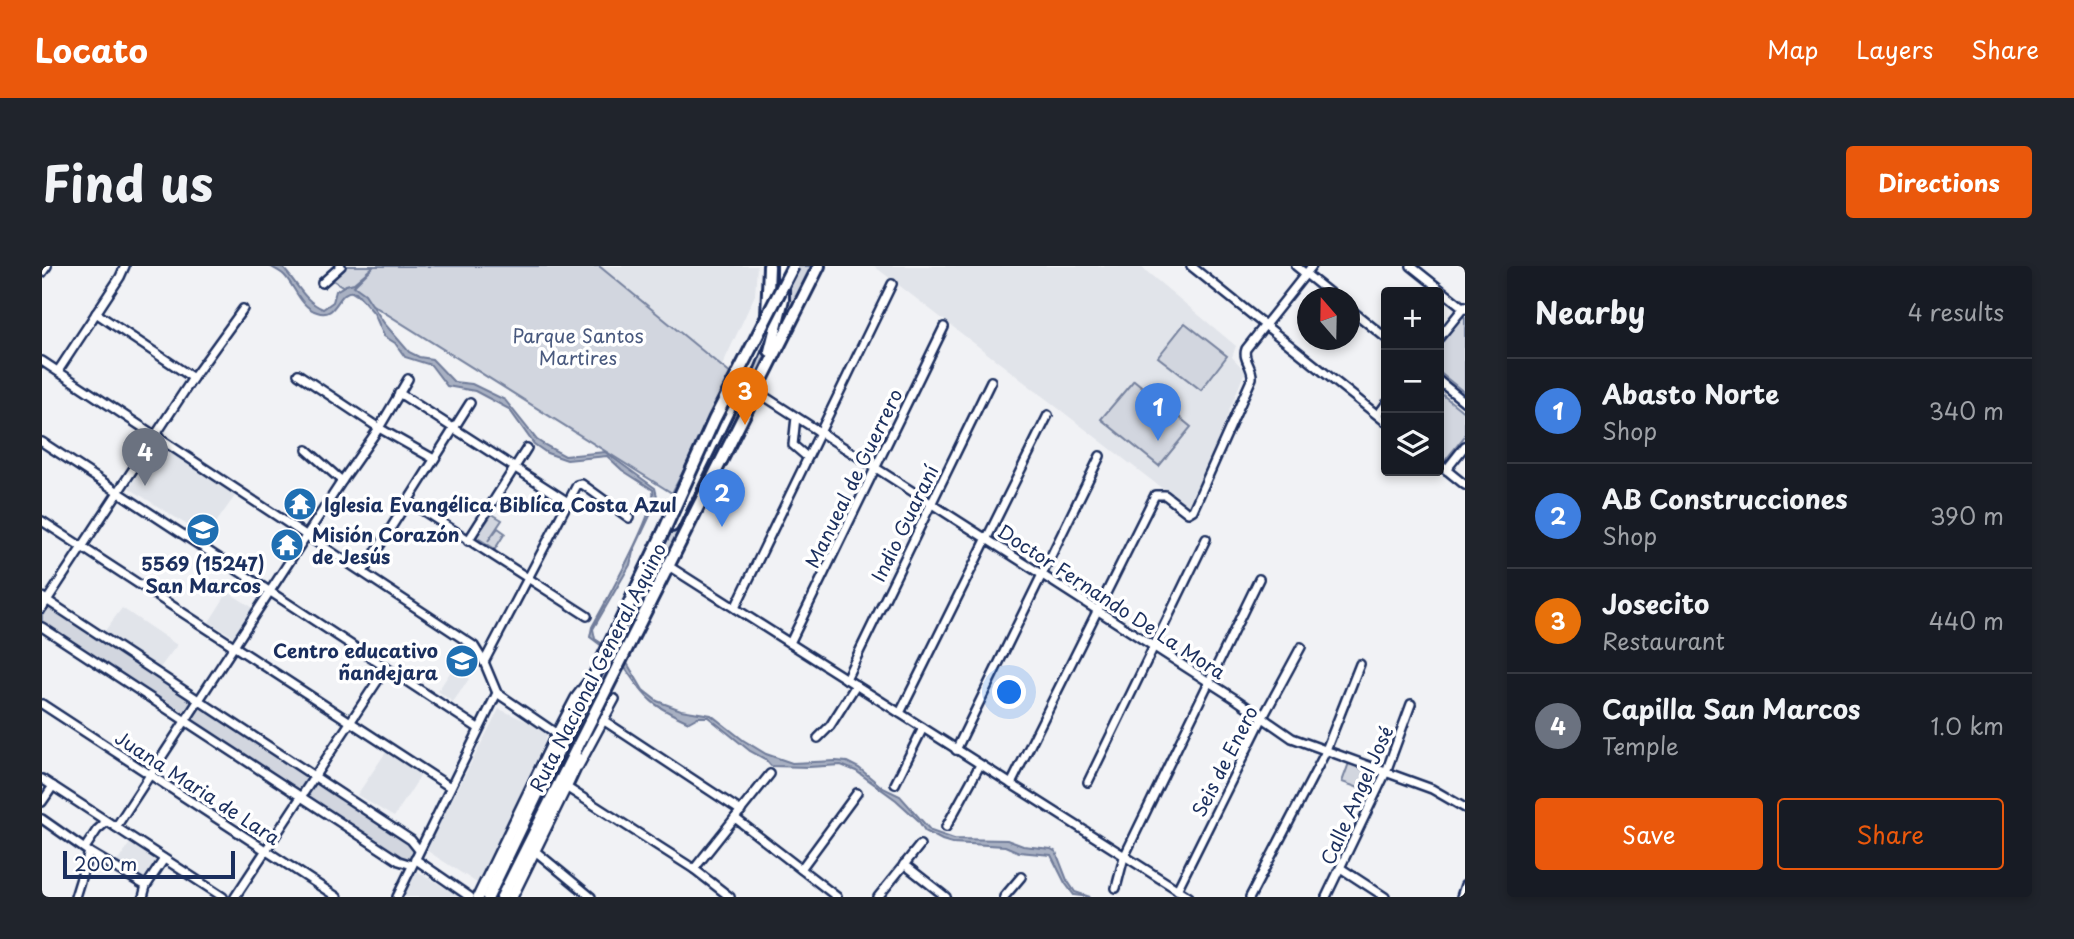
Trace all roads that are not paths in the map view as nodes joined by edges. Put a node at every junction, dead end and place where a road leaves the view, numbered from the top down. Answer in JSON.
{"nodes":[{"id":1,"x":47,"y":266,"type":"edge"},
{"id":2,"x":125,"y":266,"type":"edge"},
{"id":3,"x":341,"y":266,"type":"edge"},
{"id":4,"x":769,"y":266,"type":"edge"},
{"id":5,"x":783,"y":266,"type":"edge"},
{"id":6,"x":793,"y":266,"type":"edge"},
{"id":7,"x":819,"y":266,"type":"edge"},
{"id":8,"x":1191,"y":266,"type":"edge"},
{"id":9,"x":1296,"y":266,"type":"edge"},
{"id":10,"x":1312,"y":266,"type":"edge"},
{"id":11,"x":1412,"y":266,"type":"edge"},
{"id":12,"x":42,"y":273,"type":"edge"},
{"id":13,"x":1306,"y":274,"type":"junction"},
{"id":14,"x":322,"y":283,"type":"dead end"},
{"id":15,"x":892,"y":284,"type":"dead end"},
{"id":16,"x":1322,"y":287,"type":"edge"},
{"id":17,"x":1464,"y":308,"type":"edge"},
{"id":18,"x":243,"y":309,"type":"dead end"},
{"id":19,"x":96,"y":313,"type":"junction"},
{"id":20,"x":1360,"y":318,"type":"edge"},
{"id":21,"x":1265,"y":325,"type":"junction"},
{"id":22,"x":944,"y":327,"type":"dead end"},
{"id":23,"x":1444,"y":332,"type":"edge"},
{"id":24,"x":1381,"y":334,"type":"edge"},
{"id":25,"x":42,"y":361,"type":"edge"},
{"id":26,"x":58,"y":371,"type":"junction"},
{"id":27,"x":298,"y":374,"type":"dead end"},
{"id":28,"x":193,"y":378,"type":"junction"},
{"id":29,"x":408,"y":379,"type":"dead end"},
{"id":30,"x":991,"y":381,"type":"dead end"},
{"id":31,"x":1444,"y":385,"type":"edge"},
{"id":32,"x":757,"y":389,"type":"junction"},
{"id":33,"x":399,"y":393,"type":"junction"},
{"id":34,"x":1465,"y":402,"type":"edge"},
{"id":35,"x":470,"y":403,"type":"dead end"},
{"id":36,"x":1381,"y":411,"type":"edge"},
{"id":37,"x":1048,"y":415,"type":"dead end"},
{"id":38,"x":1378,"y":415,"type":"junction"},
{"id":39,"x":796,"y":417,"type":"junction"},
{"id":40,"x":1381,"y":418,"type":"edge"},
{"id":41,"x":379,"y":428,"type":"junction"},
{"id":42,"x":454,"y":428,"type":"junction"},
{"id":43,"x":819,"y":431,"type":"junction"},
{"id":44,"x":155,"y":435,"type":"junction"},
{"id":45,"x":42,"y":442,"type":"edge"},
{"id":46,"x":1465,"y":446,"type":"edge"},
{"id":47,"x":527,"y":448,"type":"dead end"},
{"id":48,"x":307,"y":450,"type":"dead end"},
{"id":49,"x":1100,"y":456,"type":"dead end"},
{"id":50,"x":807,"y":457,"type":"junction"},
{"id":51,"x":434,"y":459,"type":"junction"},
{"id":52,"x":514,"y":467,"type":"junction"},
{"id":53,"x":875,"y":468,"type":"junction"},
{"id":54,"x":1446,"y":470,"type":"joint"},
{"id":55,"x":342,"y":481,"type":"junction"},
{"id":56,"x":1465,"y":485,"type":"edge"},
{"id":57,"x":118,"y":492,"type":"junction"},
{"id":58,"x":408,"y":501,"type":"junction"},
{"id":59,"x":568,"y":502,"type":"junction"},
{"id":60,"x":931,"y":504,"type":"junction"},
{"id":61,"x":629,"y":518,"type":"dead end"},
{"id":62,"x":42,"y":521,"type":"edge"},
{"id":63,"x":306,"y":535,"type":"junction"},
{"id":64,"x":986,"y":539,"type":"junction"},
{"id":65,"x":1206,"y":539,"type":"dead end"},
{"id":66,"x":468,"y":541,"type":"junction"},
{"id":67,"x":82,"y":547,"type":"junction"},
{"id":68,"x":667,"y":565,"type":"junction"},
{"id":69,"x":363,"y":572,"type":"junction"},
{"id":70,"x":643,"y":575,"type":"junction"},
{"id":71,"x":1042,"y":575,"type":"junction"},
{"id":72,"x":528,"y":579,"type":"junction"},
{"id":73,"x":1259,"y":579,"type":"dead end"},
{"id":74,"x":270,"y":591,"type":"junction"},
{"id":75,"x":44,"y":602,"type":"edge"},
{"id":76,"x":735,"y":608,"type":"junction"},
{"id":77,"x":1098,"y":611,"type":"junction"},
{"id":78,"x":587,"y":616,"type":"dead end"},
{"id":79,"x":42,"y":627,"type":"edge"},
{"id":80,"x":790,"y":643,"type":"junction"},
{"id":81,"x":234,"y":647,"type":"junction"},
{"id":82,"x":1153,"y":647,"type":"junction"},
{"id":83,"x":1301,"y":647,"type":"dead end"},
{"id":84,"x":484,"y":662,"type":"junction"},
{"id":85,"x":1360,"y":664,"type":"dead end"},
{"id":86,"x":386,"y":667,"type":"junction"},
{"id":87,"x":595,"y":674,"type":"junction"},
{"id":88,"x":846,"y":679,"type":"junction"},
{"id":89,"x":1208,"y":682,"type":"junction"},
{"id":90,"x":856,"y":685,"type":"junction"},
{"id":91,"x":497,"y":693,"type":"junction"},
{"id":92,"x":615,"y":699,"type":"dead end"},
{"id":93,"x":199,"y":700,"type":"junction"},
{"id":94,"x":42,"y":704,"type":"edge"},
{"id":95,"x":1412,"y":704,"type":"dead end"},
{"id":96,"x":599,"y":705,"type":"junction"},
{"id":97,"x":900,"y":713,"type":"junction"},
{"id":98,"x":1262,"y":719,"type":"junction"},
{"id":99,"x":604,"y":720,"type":"junction"},
{"id":100,"x":185,"y":721,"type":"junction"},
{"id":101,"x":350,"y":722,"type":"junction"},
{"id":102,"x":569,"y":727,"type":"junction"},
{"id":103,"x":923,"y":727,"type":"junction"},
{"id":104,"x":478,"y":729,"type":"junction"},
{"id":105,"x":557,"y":734,"type":"junction"},
{"id":106,"x":818,"y":738,"type":"dead end"},
{"id":107,"x":956,"y":750,"type":"junction"},
{"id":108,"x":1326,"y":750,"type":"junction"},
{"id":109,"x":980,"y":765,"type":"junction"},
{"id":110,"x":1386,"y":772,"type":"junction"},
{"id":111,"x":770,"y":774,"type":"dead end"},
{"id":112,"x":150,"y":775,"type":"junction"},
{"id":113,"x":314,"y":776,"type":"junction"},
{"id":114,"x":42,"y":779,"type":"edge"},
{"id":115,"x":1087,"y":782,"type":"dead end"},
{"id":116,"x":895,"y":784,"type":"dead end"},
{"id":117,"x":1011,"y":784,"type":"junction"},
{"id":118,"x":53,"y":786,"type":"junction"},
{"id":119,"x":450,"y":787,"type":"junction"},
{"id":120,"x":567,"y":788,"type":"junction"},
{"id":121,"x":857,"y":793,"type":"dead end"},
{"id":122,"x":301,"y":797,"type":"junction"},
{"id":123,"x":42,"y":802,"type":"edge"},
{"id":124,"x":1465,"y":808,"type":"edge"},
{"id":125,"x":741,"y":811,"type":"junction"},
{"id":126,"x":517,"y":816,"type":"junction"},
{"id":127,"x":735,"y":818,"type":"junction"},
{"id":128,"x":42,"y":819,"type":"edge"},
{"id":129,"x":107,"y":822,"type":"junction"},
{"id":130,"x":116,"y":827,"type":"junction"},
{"id":131,"x":946,"y":827,"type":"dead end"},
{"id":132,"x":532,"y":835,"type":"junction"},
{"id":133,"x":919,"y":845,"type":"dead end"},
{"id":134,"x":87,"y":850,"type":"junction"},
{"id":135,"x":266,"y":850,"type":"junction"},
{"id":136,"x":419,"y":850,"type":"junction"},
{"id":137,"x":534,"y":850,"type":"junction"},
{"id":138,"x":1124,"y":858,"type":"junction"},
{"id":139,"x":164,"y":859,"type":"junction"},
{"id":140,"x":414,"y":862,"type":"junction"},
{"id":141,"x":904,"y":864,"type":"junction"},
{"id":142,"x":694,"y":869,"type":"junction"},
{"id":143,"x":801,"y":869,"type":"junction"},
{"id":144,"x":1342,"y":869,"type":"junction"},
{"id":145,"x":1021,"y":877,"type":"dead end"},
{"id":146,"x":1465,"y":885,"type":"edge"},
{"id":147,"x":146,"y":886,"type":"junction"},
{"id":148,"x":1116,"y":888,"type":"dead end"},
{"id":149,"x":1177,"y":890,"type":"junction"},
{"id":150,"x":75,"y":897,"type":"edge"},
{"id":151,"x":143,"y":897,"type":"edge"},
{"id":152,"x":223,"y":897,"type":"edge"},
{"id":153,"x":235,"y":897,"type":"edge"},
{"id":154,"x":338,"y":897,"type":"edge"},
{"id":155,"x":397,"y":897,"type":"edge"},
{"id":156,"x":471,"y":897,"type":"edge"},
{"id":157,"x":478,"y":897,"type":"edge"},
{"id":158,"x":488,"y":897,"type":"edge"},
{"id":159,"x":502,"y":897,"type":"edge"},
{"id":160,"x":511,"y":897,"type":"edge"},
{"id":161,"x":591,"y":897,"type":"edge"},
{"id":162,"x":730,"y":897,"type":"edge"},
{"id":163,"x":837,"y":897,"type":"edge"},
{"id":164,"x":878,"y":897,"type":"edge"},
{"id":165,"x":946,"y":897,"type":"edge"},
{"id":166,"x":1004,"y":897,"type":"edge"},
{"id":167,"x":1189,"y":897,"type":"edge"},
{"id":168,"x":1250,"y":897,"type":"edge"},
{"id":169,"x":1326,"y":897,"type":"edge"},
{"id":170,"x":1385,"y":897,"type":"edge"},
{"id":171,"x":1461,"y":897,"type":"edge"}],
"edges":[{"from":1,"to":12,"type":"street"},
{"from":2,"to":19,"type":"street"},
{"from":3,"to":14,"type":"street"},
{"from":4,"to":70,"type":"highway"},
{"from":5,"to":32,"type":"highway"},
{"from":6,"to":70,"type":"highway","name":"Ruta Nacional General Aquino","bridge":true},
{"from":7,"to":32,"type":"highway","name":"Ruta Nacional General Aquino"},
{"from":8,"to":21,"type":"street"},
{"from":9,"to":13,"type":"street"},
{"from":10,"to":13,"type":"street"},
{"from":11,"to":17,"type":"street"},
{"from":13,"to":16,"type":"street"},
{"from":13,"to":21,"type":"street"},
{"from":15,"to":43,"type":"street"},
{"from":17,"to":23,"type":"street"},
{"from":18,"to":28,"type":"street"},
{"from":19,"to":26,"type":"street"},
{"from":19,"to":28,"type":"street"},
{"from":20,"to":24,"type":"street"},
{"from":21,"to":38,"type":"street"},
{"from":21,"to":77,"type":"street"},
{"from":22,"to":53,"type":"street","name":"Manueal de Guerrero"},
{"from":25,"to":26,"type":"street"},
{"from":26,"to":44,"type":"street"},
{"from":27,"to":41,"type":"street"},
{"from":28,"to":44,"type":"street"},
{"from":29,"to":33,"type":"street"},
{"from":30,"to":60,"type":"street","name":"Indio Guaraní"},
{"from":31,"to":34,"type":"street"},
{"from":32,"to":39,"type":"street","name":"Doctor Fernando De La Mora"},
{"from":32,"to":68,"type":"highway","name":"Ruta Nacional General Aquino"},
{"from":33,"to":41,"type":"street"},
{"from":33,"to":42,"type":"street"},
{"from":35,"to":42,"type":"street"},
{"from":36,"to":38,"type":"street"},
{"from":37,"to":64,"type":"street"},
{"from":38,"to":40,"type":"street"},
{"from":39,"to":43,"type":"street","name":"Doctor Fernando De La Mora"},
{"from":39,"to":50,"type":"street"},
{"from":41,"to":51,"type":"street"},
{"from":41,"to":55,"type":"street"},
{"from":42,"to":51,"type":"street"},
{"from":42,"to":52,"type":"street"},
{"from":43,"to":50,"type":"street"},
{"from":43,"to":53,"type":"street","name":"Doctor Fernando De La Mora"},
{"from":44,"to":57,"type":"street"},
{"from":44,"to":63,"type":"street"},
{"from":45,"to":57,"type":"street"},
{"from":46,"to":54,"type":"street"},
{"from":47,"to":52,"type":"street"},
{"from":48,"to":55,"type":"street"},
{"from":49,"to":71,"type":"street"},
{"from":50,"to":76,"type":"street"},
{"from":51,"to":58,"type":"street"},
{"from":52,"to":59,"type":"street"},
{"from":52,"to":66,"type":"street"},
{"from":53,"to":60,"type":"street","name":"Doctor Fernando De La Mora"},
{"from":53,"to":80,"type":"street","name":"Manueal de Guerrero"},
{"from":54,"to":56,"type":"street"},
{"from":55,"to":63,"type":"street"},
{"from":57,"to":67,"type":"street"},
{"from":57,"to":74,"type":"street"},
{"from":58,"to":66,"type":"street"},
{"from":58,"to":69,"type":"street"},
{"from":59,"to":61,"type":"street"},
{"from":59,"to":72,"type":"street"},
{"from":60,"to":64,"type":"street","name":"Doctor Fernando De La Mora"},
{"from":60,"to":88,"type":"street","name":"Indio Guaraní"},
{"from":62,"to":67,"type":"street"},
{"from":63,"to":69,"type":"street"},
{"from":63,"to":74,"type":"street"},
{"from":64,"to":71,"type":"street","name":"Doctor Fernando De La Mora"},
{"from":64,"to":97,"type":"street"},
{"from":65,"to":82,"type":"street"},
{"from":66,"to":72,"type":"street"},
{"from":67,"to":75,"type":"street"},
{"from":67,"to":81,"type":"street"},
{"from":68,"to":76,"type":"street"},
{"from":68,"to":96,"type":"highway","name":"Ruta Nacional General Aquino"},
{"from":69,"to":84,"type":"street"},
{"from":70,"to":87,"type":"highway","name":"Ruta Nacional General Aquino"},
{"from":71,"to":77,"type":"street","name":"Doctor Fernando De La Mora"},
{"from":71,"to":107,"type":"street"},
{"from":72,"to":78,"type":"street"},
{"from":72,"to":84,"type":"street"},
{"from":73,"to":89,"type":"street"},
{"from":74,"to":81,"type":"street"},
{"from":74,"to":86,"type":"street"},
{"from":75,"to":93,"type":"street"},
{"from":76,"to":80,"type":"street"},
{"from":77,"to":82,"type":"street","name":"Doctor Fernando De La Mora"},
{"from":77,"to":117,"type":"street"},
{"from":79,"to":100,"type":"street"},
{"from":80,"to":88,"type":"street"},
{"from":81,"to":93,"type":"street"},
{"from":81,"to":101,"type":"street"},
{"from":82,"to":89,"type":"street","name":"Doctor Fernando De La Mora"},
{"from":82,"to":115,"type":"street"},
{"from":83,"to":98,"type":"street","name":"Seis de Enero"},
{"from":84,"to":91,"type":"street"},
{"from":85,"to":108,"type":"street"},
{"from":86,"to":101,"type":"street"},
{"from":86,"to":104,"type":"street"},
{"from":87,"to":102,"type":"highway","name":"Ruta Nacional General Aquino"},
{"from":87,"to":105,"type":"main road"},
{"from":88,"to":90,"type":"street"},
{"from":89,"to":98,"type":"street","name":"Doctor Fernando De La Mora"},
{"from":89,"to":138,"type":"street"},
{"from":90,"to":97,"type":"street"},
{"from":90,"to":106,"type":"street"},
{"from":91,"to":104,"type":"street"},
{"from":91,"to":105,"type":"street"},
{"from":92,"to":99,"type":"street"},
{"from":93,"to":100,"type":"street"},
{"from":93,"to":113,"type":"street"},
{"from":94,"to":112,"type":"street","name":"Juana Maria de Lara"},
{"from":95,"to":110,"type":"street","name":"Calle Angel José"},
{"from":96,"to":120,"type":"highway"},
{"from":96,"to":132,"type":"highway","name":"Ruta Nacional General Aquino"},
{"from":97,"to":103,"type":"street"},
{"from":98,"to":108,"type":"street","name":"Doctor Fernando De La Mora"},
{"from":98,"to":149,"type":"street","name":"Seis de Enero"},
{"from":99,"to":120,"type":"street"},
{"from":99,"to":125,"type":"street"},
{"from":100,"to":112,"type":"street"},
{"from":100,"to":122,"type":"street"},
{"from":101,"to":113,"type":"street"},
{"from":101,"to":119,"type":"street"},
{"from":102,"to":126,"type":"main road"},
{"from":102,"to":158,"type":"highway","name":"Ruta Nacional General Aquino"},
{"from":103,"to":107,"type":"street"},
{"from":103,"to":116,"type":"street"},
{"from":104,"to":119,"type":"street"},
{"from":105,"to":126,"type":"main road"},
{"from":107,"to":109,"type":"street"},
{"from":108,"to":110,"type":"street","name":"Doctor Fernando De La Mora"},
{"from":108,"to":168,"type":"street"},
{"from":109,"to":117,"type":"street"},
{"from":109,"to":131,"type":"street"},
{"from":110,"to":124,"type":"street","name":"Doctor Fernando De La Mora"},
{"from":110,"to":144,"type":"street","name":"Calle Angel José"},
{"from":111,"to":125,"type":"street"},
{"from":112,"to":130,"type":"street"},
{"from":112,"to":135,"type":"street","name":"Juana Maria de Lara"},
{"from":113,"to":122,"type":"street"},
{"from":113,"to":136,"type":"street"},
{"from":114,"to":118,"type":"street"},
{"from":117,"to":138,"type":"street"},
{"from":118,"to":123,"type":"street"},
{"from":118,"to":129,"type":"street"},
{"from":119,"to":136,"type":"street"},
{"from":120,"to":137,"type":"main road"},
{"from":120,"to":142,"type":"street"},
{"from":121,"to":143,"type":"street"},
{"from":122,"to":135,"type":"street"},
{"from":122,"to":140,"type":"street"},
{"from":125,"to":127,"type":"street"},
{"from":126,"to":157,"type":"main road"},
{"from":127,"to":142,"type":"street"},
{"from":127,"to":143,"type":"street"},
{"from":128,"to":134,"type":"street"},
{"from":129,"to":130,"type":"street"},
{"from":129,"to":134,"type":"street"},
{"from":130,"to":139,"type":"street"},
{"from":132,"to":159,"type":"highway","name":"Ruta Nacional General Aquino"},
{"from":132,"to":160,"type":"highway"},
{"from":133,"to":141,"type":"street"},
{"from":134,"to":147,"type":"street"},
{"from":134,"to":150,"type":"street"},
{"from":135,"to":153,"type":"street"},
{"from":135,"to":154,"type":"street","name":"Juana Maria de Lara"},
{"from":136,"to":140,"type":"street"},
{"from":137,"to":160,"type":"main road"},
{"from":137,"to":161,"type":"street"},
{"from":138,"to":148,"type":"street"},
{"from":138,"to":149,"type":"street"},
{"from":139,"to":147,"type":"street"},
{"from":139,"to":152,"type":"street"},
{"from":140,"to":155,"type":"street"},
{"from":140,"to":156,"type":"street"},
{"from":141,"to":164,"type":"street"},
{"from":141,"to":165,"type":"street"},
{"from":142,"to":162,"type":"street"},
{"from":143,"to":163,"type":"street"},
{"from":144,"to":169,"type":"street","name":"Calle Angel José"},
{"from":144,"to":170,"type":"street"},
{"from":145,"to":166,"type":"street"},
{"from":146,"to":171,"type":"street"},
{"from":147,"to":151,"type":"street"},
{"from":149,"to":167,"type":"street"}]}
